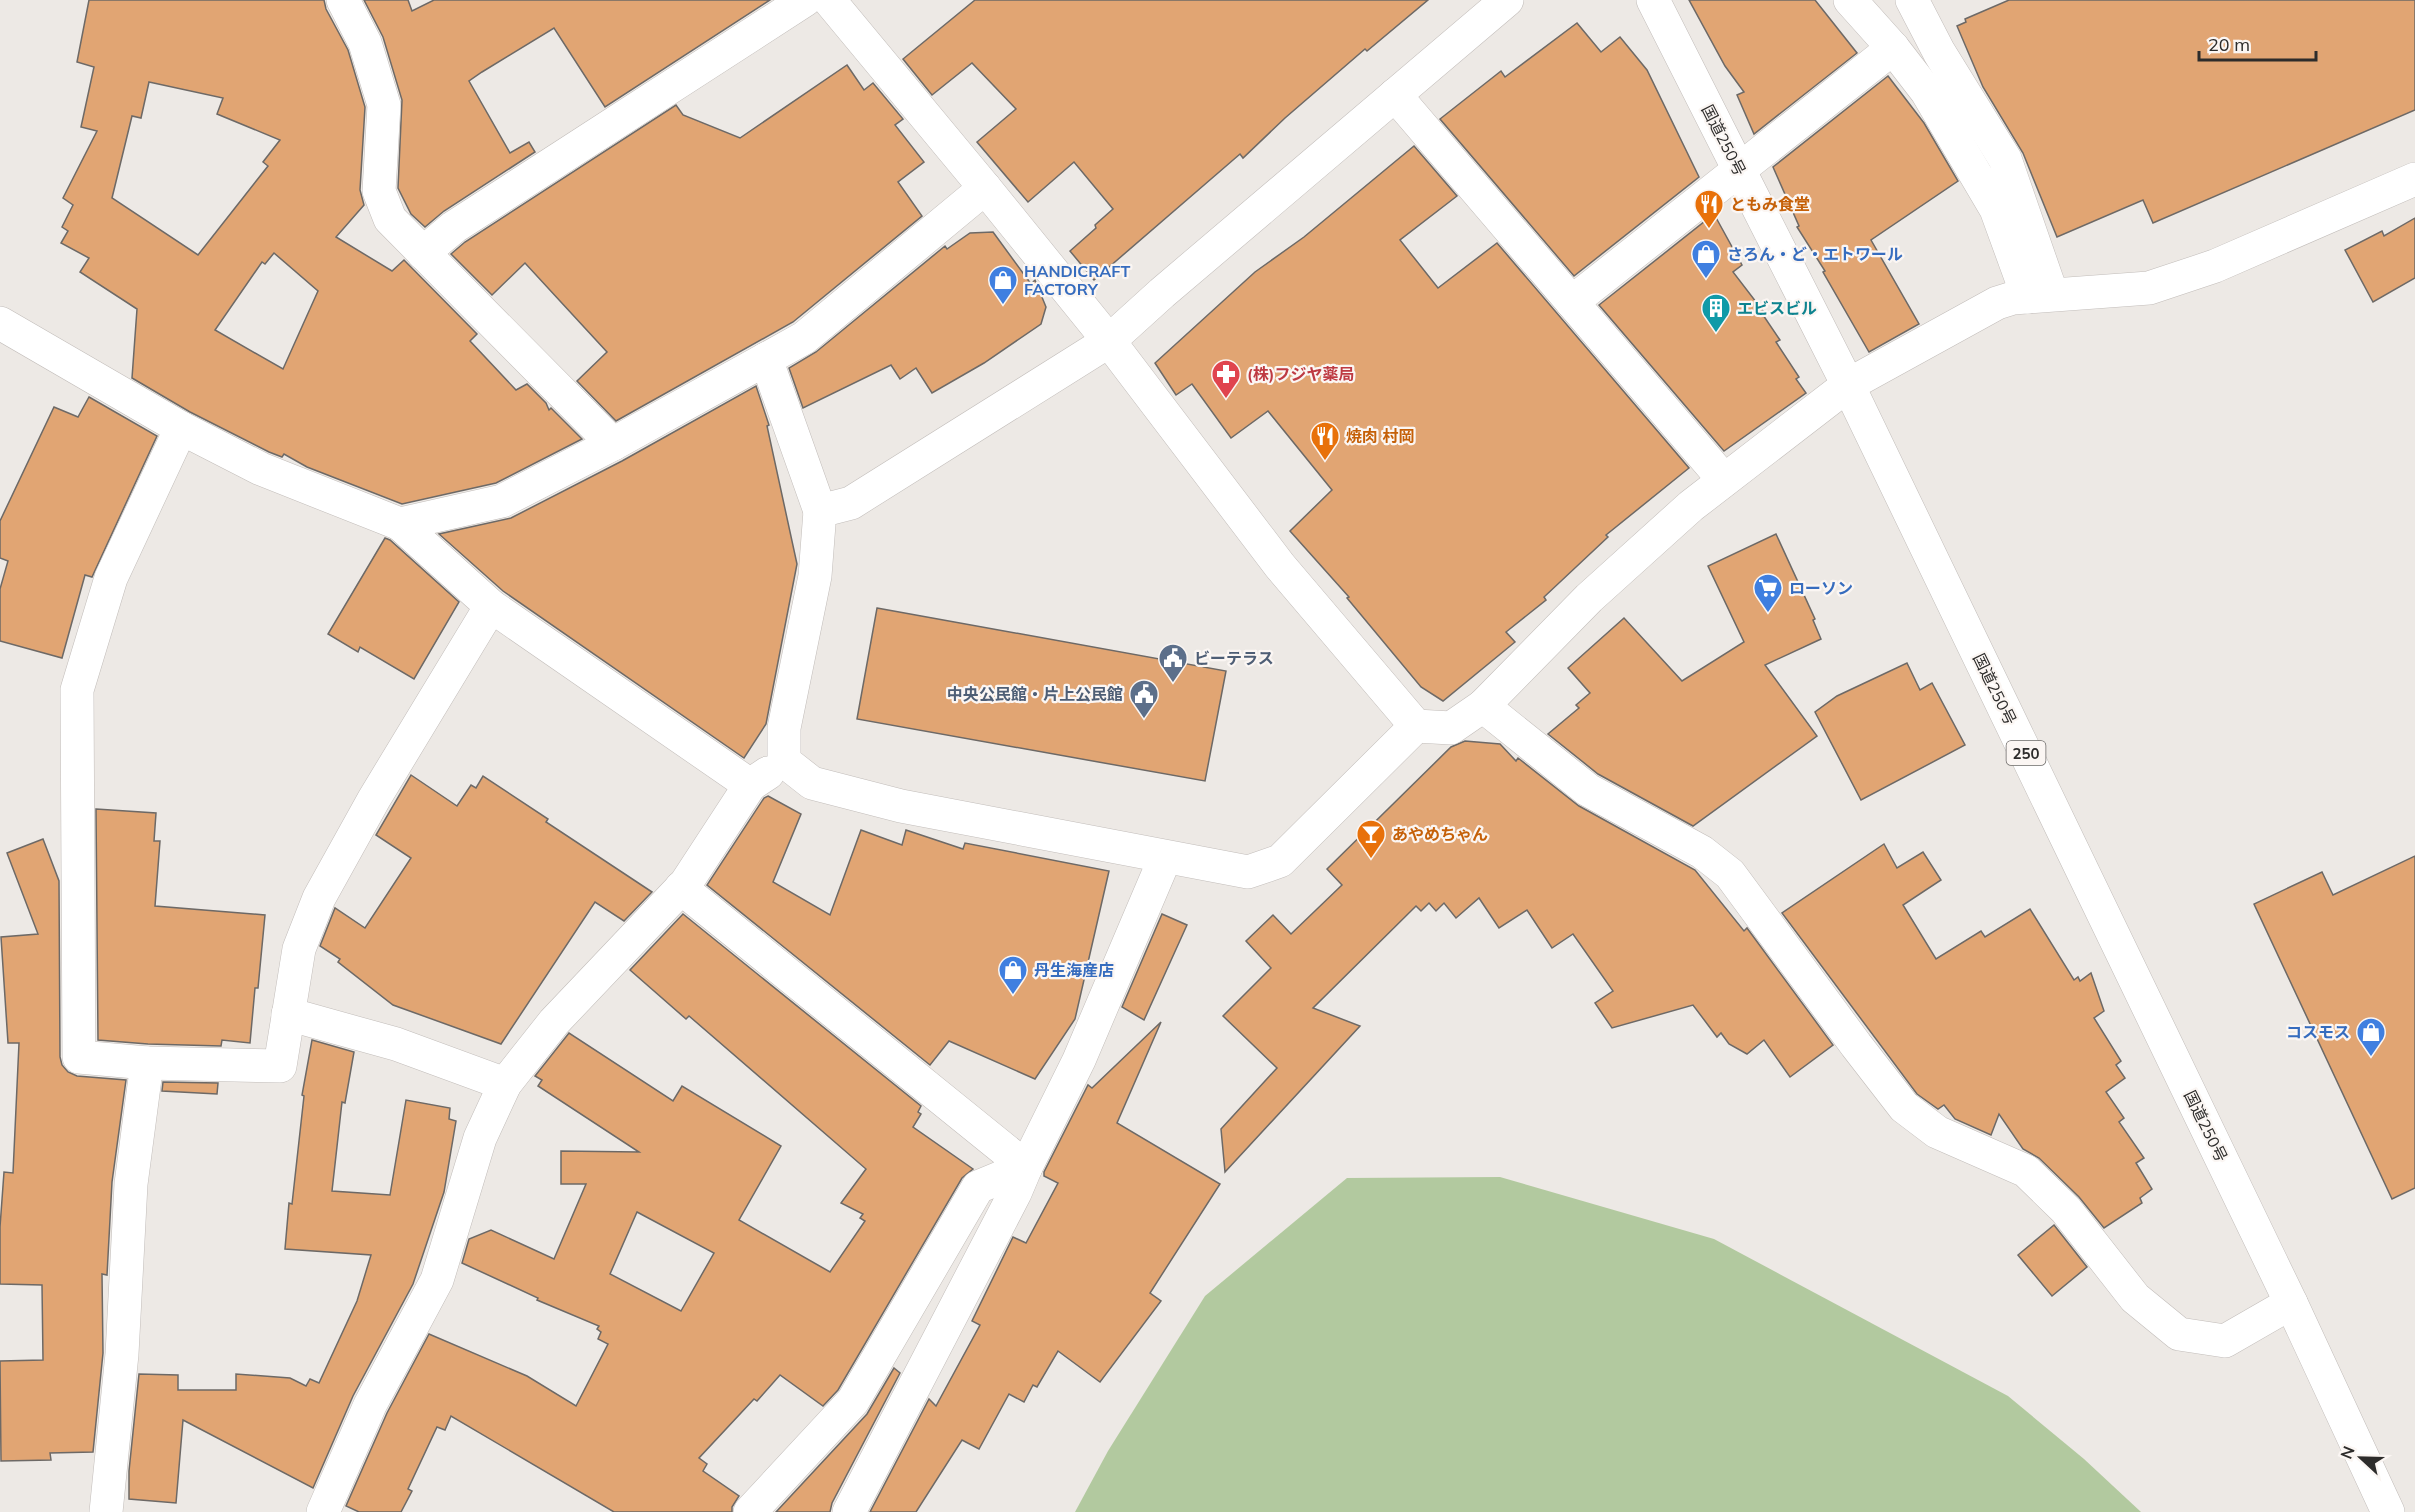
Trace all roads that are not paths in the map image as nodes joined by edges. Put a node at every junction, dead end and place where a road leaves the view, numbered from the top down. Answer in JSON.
{"nodes":[{"id":1,"x":343,"y":0,"type":"edge"},
{"id":2,"x":805,"y":0,"type":"edge"},
{"id":3,"x":829,"y":0,"type":"edge"},
{"id":4,"x":1507,"y":0,"type":"edge"},
{"id":5,"x":1653,"y":0,"type":"edge"},
{"id":6,"x":1850,"y":0,"type":"edge"},
{"id":7,"x":1912,"y":0,"type":"edge"},
{"id":8,"x":1893,"y":48,"type":"junction"},
{"id":9,"x":1395,"y":95,"type":"junction"},
{"id":10,"x":1739,"y":170,"type":"junction"},
{"id":11,"x":2415,"y":179,"type":"edge"},
{"id":12,"x":985,"y":188,"type":"junction"},
{"id":13,"x":423,"y":253,"type":"junction"},
{"id":14,"x":2040,"y":297,"type":"junction"},
{"id":15,"x":1572,"y":302,"type":"junction"},
{"id":16,"x":0,"y":322,"type":"edge"},
{"id":17,"x":1109,"y":341,"type":"junction"},
{"id":18,"x":766,"y":359,"type":"junction"},
{"id":19,"x":1848,"y":385,"type":"junction"},
{"id":20,"x":181,"y":428,"type":"junction"},
{"id":21,"x":613,"y":444,"type":"junction"},
{"id":22,"x":1724,"y":480,"type":"junction"},
{"id":23,"x":820,"y":511,"type":"junction"},
{"id":24,"x":400,"y":524,"type":"junction"},
{"id":25,"x":491,"y":606,"type":"junction"},
{"id":26,"x":1484,"y":706,"type":"junction"},
{"id":27,"x":1416,"y":726,"type":"junction"},
{"id":28,"x":784,"y":761,"type":"junction"},
{"id":29,"x":750,"y":785,"type":"junction"},
{"id":30,"x":1165,"y":858,"type":"junction"},
{"id":31,"x":681,"y":888,"type":"junction"},
{"id":32,"x":288,"y":1014,"type":"junction"},
{"id":33,"x":147,"y":1063,"type":"junction"},
{"id":34,"x":505,"y":1084,"type":"junction"},
{"id":35,"x":1026,"y":1167,"type":"junction"},
{"id":36,"x":2291,"y":1304,"type":"junction"},
{"id":37,"x":106,"y":1512,"type":"edge"},
{"id":38,"x":323,"y":1512,"type":"edge"},
{"id":39,"x":750,"y":1512,"type":"edge"},
{"id":40,"x":849,"y":1512,"type":"edge"},
{"id":41,"x":2388,"y":1512,"type":"edge"}],
"edges":[{"from":1,"to":13,"type":"main road"},
{"from":2,"to":13,"type":"main road"},
{"from":3,"to":12,"type":"main road"},
{"from":4,"to":9,"type":"main road"},
{"from":5,"to":10,"type":"main road","name":"国道250号","number":"250"},
{"from":6,"to":8,"type":"main road"},
{"from":7,"to":14,"type":"main road"},
{"from":8,"to":10,"type":"main road"},
{"from":8,"to":14,"type":"main road"},
{"from":9,"to":15,"type":"main road"},
{"from":9,"to":17,"type":"main road"},
{"from":10,"to":15,"type":"main road"},
{"from":10,"to":19,"type":"main road","name":"国道250号","number":"250"},
{"from":11,"to":14,"type":"main road"},
{"from":12,"to":17,"type":"main road"},
{"from":12,"to":18,"type":"main road"},
{"from":13,"to":21,"type":"main road"},
{"from":14,"to":19,"type":"main road"},
{"from":15,"to":22,"type":"main road"},
{"from":16,"to":20,"type":"main road"},
{"from":17,"to":23,"type":"main road"},
{"from":17,"to":27,"type":"main road"},
{"from":18,"to":21,"type":"main road"},
{"from":18,"to":23,"type":"main road"},
{"from":19,"to":22,"type":"main road"},
{"from":19,"to":36,"type":"main road","name":"国道250号","number":"250"},
{"from":20,"to":24,"type":"main road"},
{"from":20,"to":33,"type":"main road"},
{"from":21,"to":24,"type":"main road"},
{"from":22,"to":26,"type":"main road"},
{"from":23,"to":28,"type":"main road"},
{"from":24,"to":25,"type":"main road"},
{"from":25,"to":29,"type":"main road"},
{"from":25,"to":32,"type":"main road"},
{"from":26,"to":27,"type":"main road"},
{"from":26,"to":36,"type":"main road"},
{"from":27,"to":30,"type":"main road"},
{"from":28,"to":29,"type":"main road"},
{"from":28,"to":30,"type":"main road"},
{"from":29,"to":31,"type":"main road"},
{"from":30,"to":35,"type":"main road"},
{"from":31,"to":34,"type":"main road"},
{"from":31,"to":35,"type":"main road"},
{"from":32,"to":33,"type":"main road"},
{"from":32,"to":34,"type":"main road"},
{"from":33,"to":37,"type":"main road"},
{"from":34,"to":38,"type":"main road"},
{"from":35,"to":39,"type":"main road"},
{"from":35,"to":40,"type":"main road"},
{"from":36,"to":41,"type":"main road","name":"国道250号","number":"250"}]}
